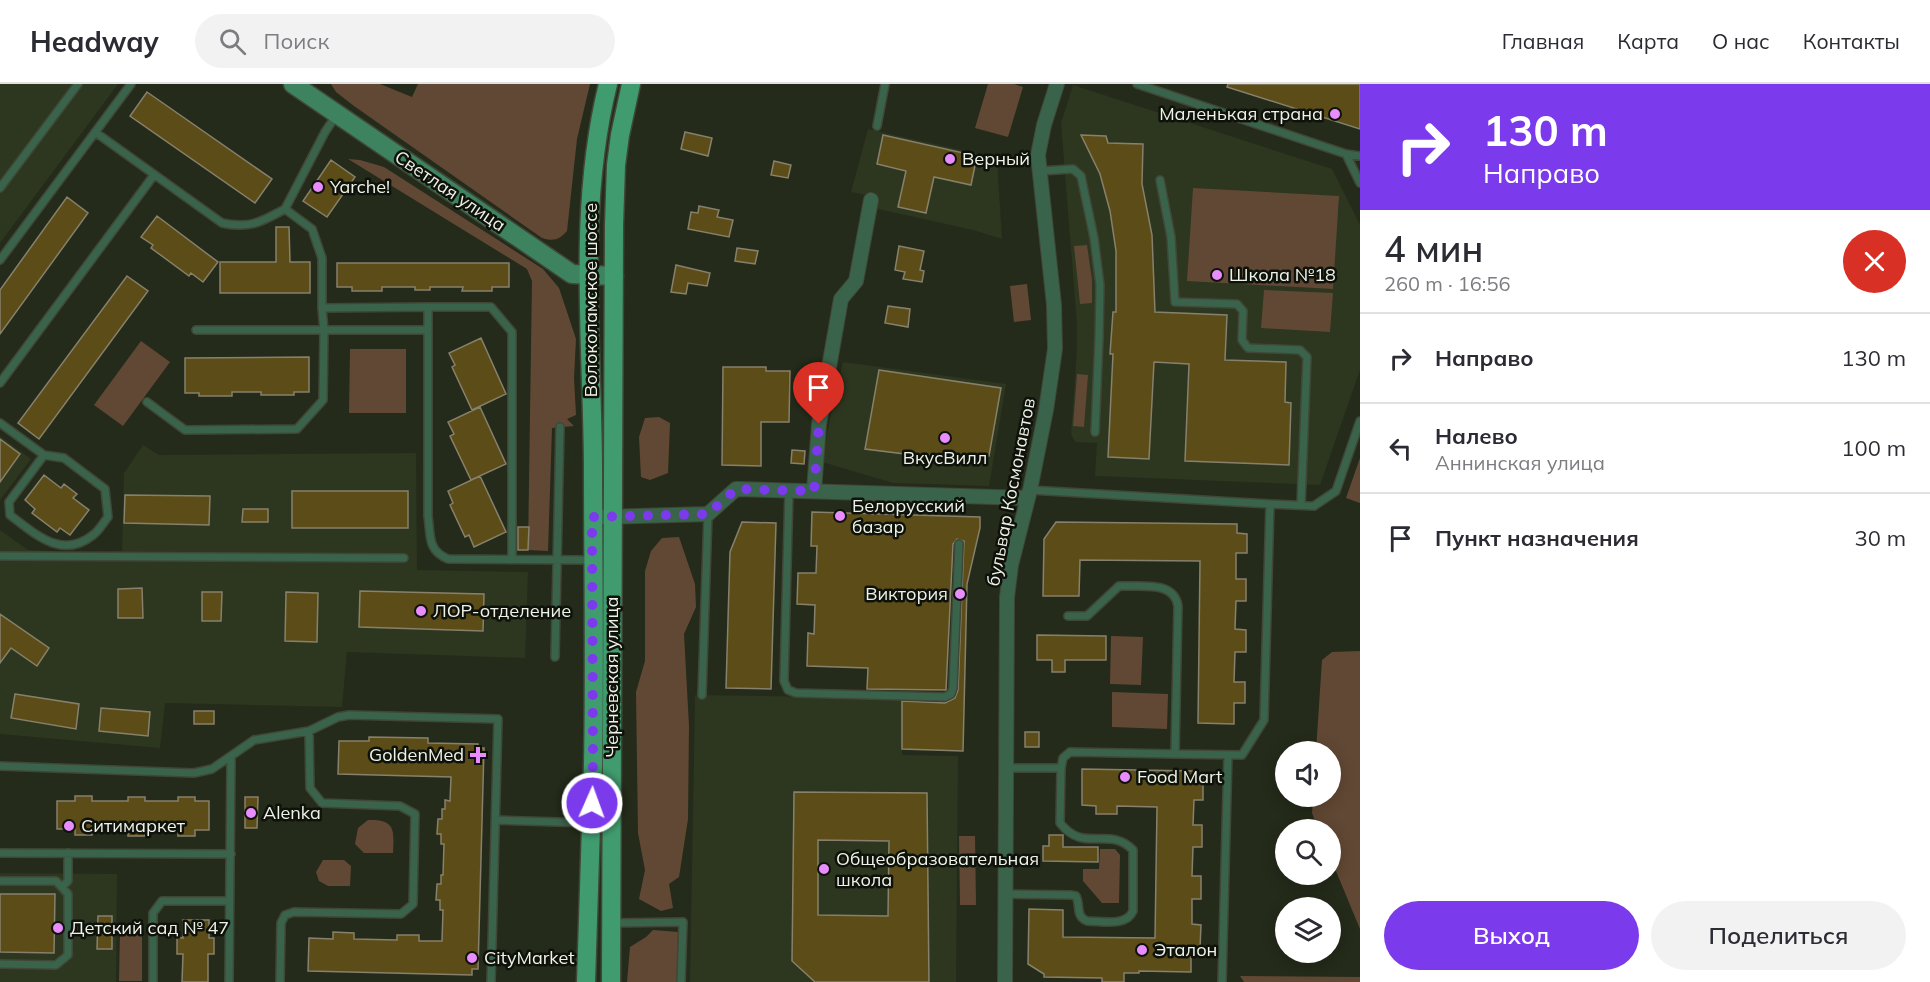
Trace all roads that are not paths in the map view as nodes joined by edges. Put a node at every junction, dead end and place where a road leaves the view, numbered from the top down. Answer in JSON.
{"nodes":[{"id":1,"x":78,"y":84,"type":"edge"},
{"id":2,"x":131,"y":84,"type":"edge"},
{"id":3,"x":608,"y":84,"type":"edge"},
{"id":4,"x":631,"y":84,"type":"edge"},
{"id":5,"x":885,"y":84,"type":"edge"},
{"id":6,"x":1057,"y":84,"type":"edge"},
{"id":7,"x":1137,"y":84,"type":"edge"},
{"id":8,"x":295,"y":85,"type":"edge"},
{"id":9,"x":337,"y":114,"type":"junction"},
{"id":10,"x":877,"y":126,"type":"dead end"},
{"id":11,"x":95,"y":132,"type":"junction"},
{"id":12,"x":1346,"y":154,"type":"junction"},
{"id":13,"x":1360,"y":156,"type":"edge"},
{"id":14,"x":1040,"y":171,"type":"junction"},
{"id":15,"x":154,"y":175,"type":"junction"},
{"id":16,"x":1160,"y":180,"type":"dead end"},
{"id":17,"x":1360,"y":183,"type":"edge"},
{"id":18,"x":0,"y":188,"type":"edge"},
{"id":19,"x":871,"y":200,"type":"dead end"},
{"id":20,"x":285,"y":209,"type":"junction"},
{"id":21,"x":0,"y":260,"type":"edge"},
{"id":22,"x":588,"y":276,"type":"junction"},
{"id":23,"x":614,"y":276,"type":"junction"},
{"id":24,"x":428,"y":307,"type":"junction"},
{"id":25,"x":322,"y":308,"type":"junction"},
{"id":26,"x":196,"y":330,"type":"dead end"},
{"id":27,"x":427,"y":330,"type":"junction"},
{"id":28,"x":324,"y":331,"type":"junction"},
{"id":29,"x":0,"y":384,"type":"edge"},
{"id":30,"x":147,"y":402,"type":"dead end"},
{"id":31,"x":1360,"y":421,"type":"edge"},
{"id":32,"x":0,"y":423,"type":"edge"},
{"id":33,"x":560,"y":427,"type":"dead end"},
{"id":34,"x":1095,"y":432,"type":"dead end"},
{"id":35,"x":44,"y":455,"type":"junction"},
{"id":36,"x":789,"y":490,"type":"junction"},
{"id":37,"x":814,"y":491,"type":"junction"},
{"id":38,"x":1029,"y":494,"type":"junction"},
{"id":39,"x":1270,"y":504,"type":"junction"},
{"id":40,"x":1301,"y":505,"type":"junction"},
{"id":41,"x":708,"y":514,"type":"junction"},
{"id":42,"x":592,"y":517,"type":"junction"},
{"id":43,"x":613,"y":517,"type":"junction"},
{"id":44,"x":959,"y":544,"type":"dead end"},
{"id":45,"x":0,"y":556,"type":"edge"},
{"id":46,"x":404,"y":558,"type":"dead end"},
{"id":47,"x":512,"y":560,"type":"junction"},
{"id":48,"x":592,"y":560,"type":"junction"},
{"id":49,"x":558,"y":561,"type":"junction"},
{"id":50,"x":1068,"y":616,"type":"dead end"},
{"id":51,"x":555,"y":657,"type":"dead end"},
{"id":52,"x":702,"y":694,"type":"dead end"},
{"id":53,"x":309,"y":731,"type":"junction"},
{"id":54,"x":1175,"y":754,"type":"junction"},
{"id":55,"x":1228,"y":755,"type":"junction"},
{"id":56,"x":231,"y":758,"type":"junction"},
{"id":57,"x":0,"y":766,"type":"edge"},
{"id":58,"x":1006,"y":768,"type":"junction"},
{"id":59,"x":1061,"y":768,"type":"junction"},
{"id":60,"x":496,"y":820,"type":"junction"},
{"id":61,"x":591,"y":823,"type":"junction"},
{"id":62,"x":0,"y":852,"type":"edge"},
{"id":63,"x":68,"y":853,"type":"junction"},
{"id":64,"x":231,"y":854,"type":"junction"},
{"id":65,"x":0,"y":881,"type":"edge"},
{"id":66,"x":62,"y":887,"type":"junction"},
{"id":67,"x":1005,"y":894,"type":"junction"},
{"id":68,"x":229,"y":901,"type":"junction"},
{"id":69,"x":612,"y":923,"type":"junction"},
{"id":70,"x":0,"y":964,"type":"edge"},
{"id":71,"x":153,"y":982,"type":"edge"},
{"id":72,"x":229,"y":982,"type":"edge"},
{"id":73,"x":280,"y":982,"type":"edge"},
{"id":74,"x":491,"y":982,"type":"edge"},
{"id":75,"x":586,"y":982,"type":"edge"},
{"id":76,"x":611,"y":982,"type":"edge"},
{"id":77,"x":681,"y":982,"type":"edge"},
{"id":78,"x":1005,"y":982,"type":"edge"},
{"id":79,"x":1222,"y":982,"type":"edge"}],
"edges":[{"from":1,"to":18,"type":"lane"},
{"from":2,"to":11,"type":"lane"},
{"from":3,"to":22,"type":"main road","name":"Волоколамское шоссе"},
{"from":4,"to":23,"type":"main road","name":"Волоколамское шоссе"},
{"from":5,"to":10,"type":"lane"},
{"from":6,"to":14,"type":"street","name":"бульвар Космонавтов"},
{"from":7,"to":12,"type":"lane"},
{"from":8,"to":9,"type":"street","name":"Светлая улица"},
{"from":9,"to":20,"type":"lane"},
{"from":9,"to":22,"type":"street","name":"Светлая улица"},
{"from":11,"to":15,"type":"lane"},
{"from":11,"to":21,"type":"lane"},
{"from":12,"to":13,"type":"lane"},
{"from":12,"to":17,"type":"lane"},
{"from":14,"to":34,"type":"lane"},
{"from":14,"to":38,"type":"street","name":"бульвар Космонавтов"},
{"from":15,"to":20,"type":"lane"},
{"from":15,"to":29,"type":"lane"},
{"from":16,"to":40,"type":"lane"},
{"from":19,"to":37,"type":"street"},
{"from":20,"to":25,"type":"lane"},
{"from":22,"to":23,"type":"street","name":"Светлая улица"},
{"from":22,"to":42,"type":"main road","name":"Волоколамское шоссе"},
{"from":23,"to":43,"type":"main road","name":"Волоколамское шоссе"},
{"from":24,"to":25,"type":"lane"},
{"from":24,"to":27,"type":"lane"},
{"from":24,"to":47,"type":"lane"},
{"from":25,"to":28,"type":"lane"},
{"from":26,"to":28,"type":"lane"},
{"from":27,"to":28,"type":"lane"},
{"from":27,"to":47,"type":"lane"},
{"from":28,"to":30,"type":"lane"},
{"from":31,"to":40,"type":"lane"},
{"from":32,"to":35,"type":"lane"},
{"from":33,"to":49,"type":"lane"},
{"from":35,"to":35,"type":"lane"},
{"from":36,"to":37,"type":"street"},
{"from":36,"to":41,"type":"street"},
{"from":36,"to":44,"type":"lane"},
{"from":37,"to":38,"type":"street"},
{"from":38,"to":39,"type":"lane"},
{"from":38,"to":58,"type":"street","name":"бульвар Космонавтов"},
{"from":39,"to":40,"type":"lane"},
{"from":39,"to":55,"type":"lane"},
{"from":41,"to":43,"type":"street"},
{"from":41,"to":52,"type":"lane"},
{"from":42,"to":43,"type":"street"},
{"from":42,"to":48,"type":"main road","name":"Черневская улица"},
{"from":43,"to":69,"type":"main road","name":"Черневская улица"},
{"from":45,"to":46,"type":"lane"},
{"from":47,"to":49,"type":"lane"},
{"from":48,"to":49,"type":"lane"},
{"from":48,"to":61,"type":"main road","name":"Черневская улица"},
{"from":49,"to":51,"type":"lane"},
{"from":50,"to":54,"type":"lane"},
{"from":53,"to":56,"type":"lane"},
{"from":53,"to":60,"type":"lane"},
{"from":53,"to":73,"type":"lane"},
{"from":54,"to":55,"type":"lane"},
{"from":54,"to":59,"type":"lane"},
{"from":55,"to":79,"type":"lane"},
{"from":56,"to":57,"type":"lane"},
{"from":56,"to":64,"type":"lane"},
{"from":58,"to":59,"type":"lane"},
{"from":58,"to":67,"type":"street","name":"бульвар Космонавтов"},
{"from":59,"to":67,"type":"lane"},
{"from":60,"to":61,"type":"lane"},
{"from":60,"to":74,"type":"lane"},
{"from":61,"to":75,"type":"main road","name":"Черневская улица"},
{"from":62,"to":63,"type":"lane"},
{"from":63,"to":64,"type":"lane"},
{"from":63,"to":66,"type":"lane"},
{"from":64,"to":68,"type":"lane"},
{"from":65,"to":66,"type":"lane"},
{"from":66,"to":70,"type":"lane"},
{"from":67,"to":78,"type":"street","name":"бульвар Космонавтов"},
{"from":68,"to":71,"type":"lane"},
{"from":68,"to":72,"type":"lane"},
{"from":69,"to":76,"type":"main road","name":"Черневская улица"},
{"from":69,"to":77,"type":"lane"}]}
